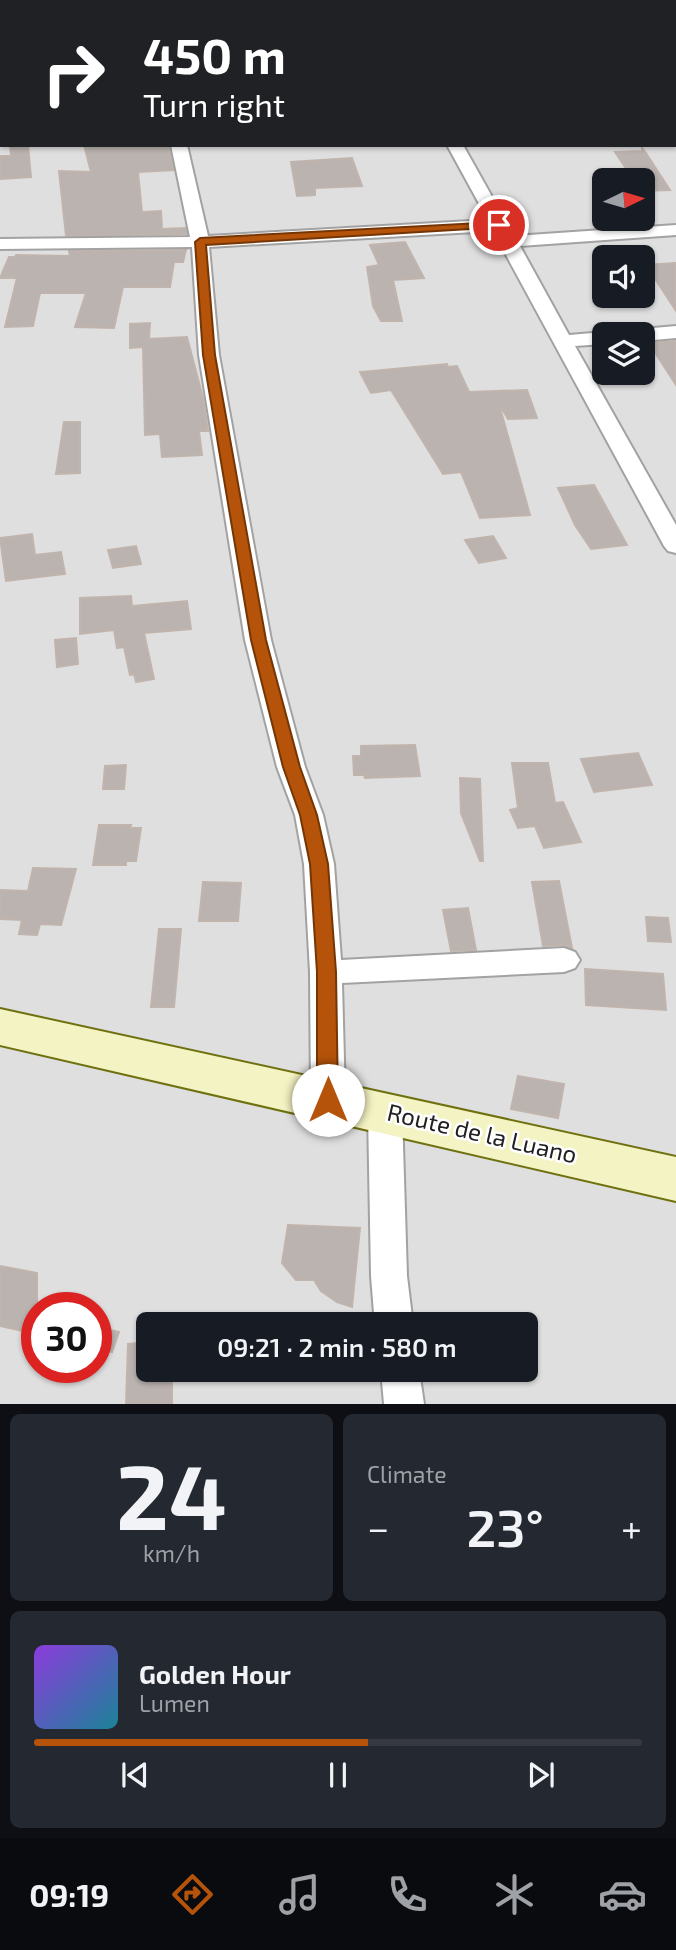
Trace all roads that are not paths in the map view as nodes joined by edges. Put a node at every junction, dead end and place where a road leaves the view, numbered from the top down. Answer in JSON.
{"nodes":[{"id":1,"x":179,"y":147,"type":"edge"},
{"id":2,"x":456,"y":147,"type":"edge"},
{"id":3,"x":676,"y":230,"type":"edge"},
{"id":4,"x":503,"y":234,"type":"junction"},
{"id":5,"x":200,"y":242,"type":"junction"},
{"id":6,"x":0,"y":243,"type":"edge"},
{"id":7,"x":676,"y":332,"type":"edge"},
{"id":8,"x":655,"y":334,"type":"edge"},
{"id":9,"x":592,"y":339,"type":"edge"},
{"id":10,"x":561,"y":341,"type":"junction"},
{"id":11,"x":676,"y":546,"type":"edge"},
{"id":12,"x":564,"y":960,"type":"dead end"},
{"id":13,"x":326,"y":972,"type":"junction"},
{"id":14,"x":0,"y":1027,"type":"edge"},
{"id":15,"x":328,"y":1100,"type":"junction"},
{"id":16,"x":385,"y":1112,"type":"junction"},
{"id":17,"x":676,"y":1179,"type":"edge"},
{"id":18,"x":393,"y":1312,"type":"edge"},
{"id":19,"x":401,"y":1382,"type":"edge"},
{"id":20,"x":404,"y":1404,"type":"edge"}],
"edges":[{"from":1,"to":5,"type":"street"},
{"from":2,"to":4,"type":"street"},
{"from":3,"to":4,"type":"street"},
{"from":4,"to":5,"type":"street"},
{"from":4,"to":10,"type":"street"},
{"from":5,"to":6,"type":"street"},
{"from":5,"to":13,"type":"street"},
{"from":7,"to":8,"type":"street"},
{"from":9,"to":10,"type":"street"},
{"from":10,"to":11,"type":"street"},
{"from":12,"to":13,"type":"street"},
{"from":13,"to":15,"type":"street"},
{"from":14,"to":15,"type":"street","name":"Route de la Luano"},
{"from":15,"to":16,"type":"street","name":"Route de la Luano"},
{"from":16,"to":17,"type":"street","name":"Route de la Luano"},
{"from":16,"to":18,"type":"street"},
{"from":19,"to":20,"type":"street"}]}
